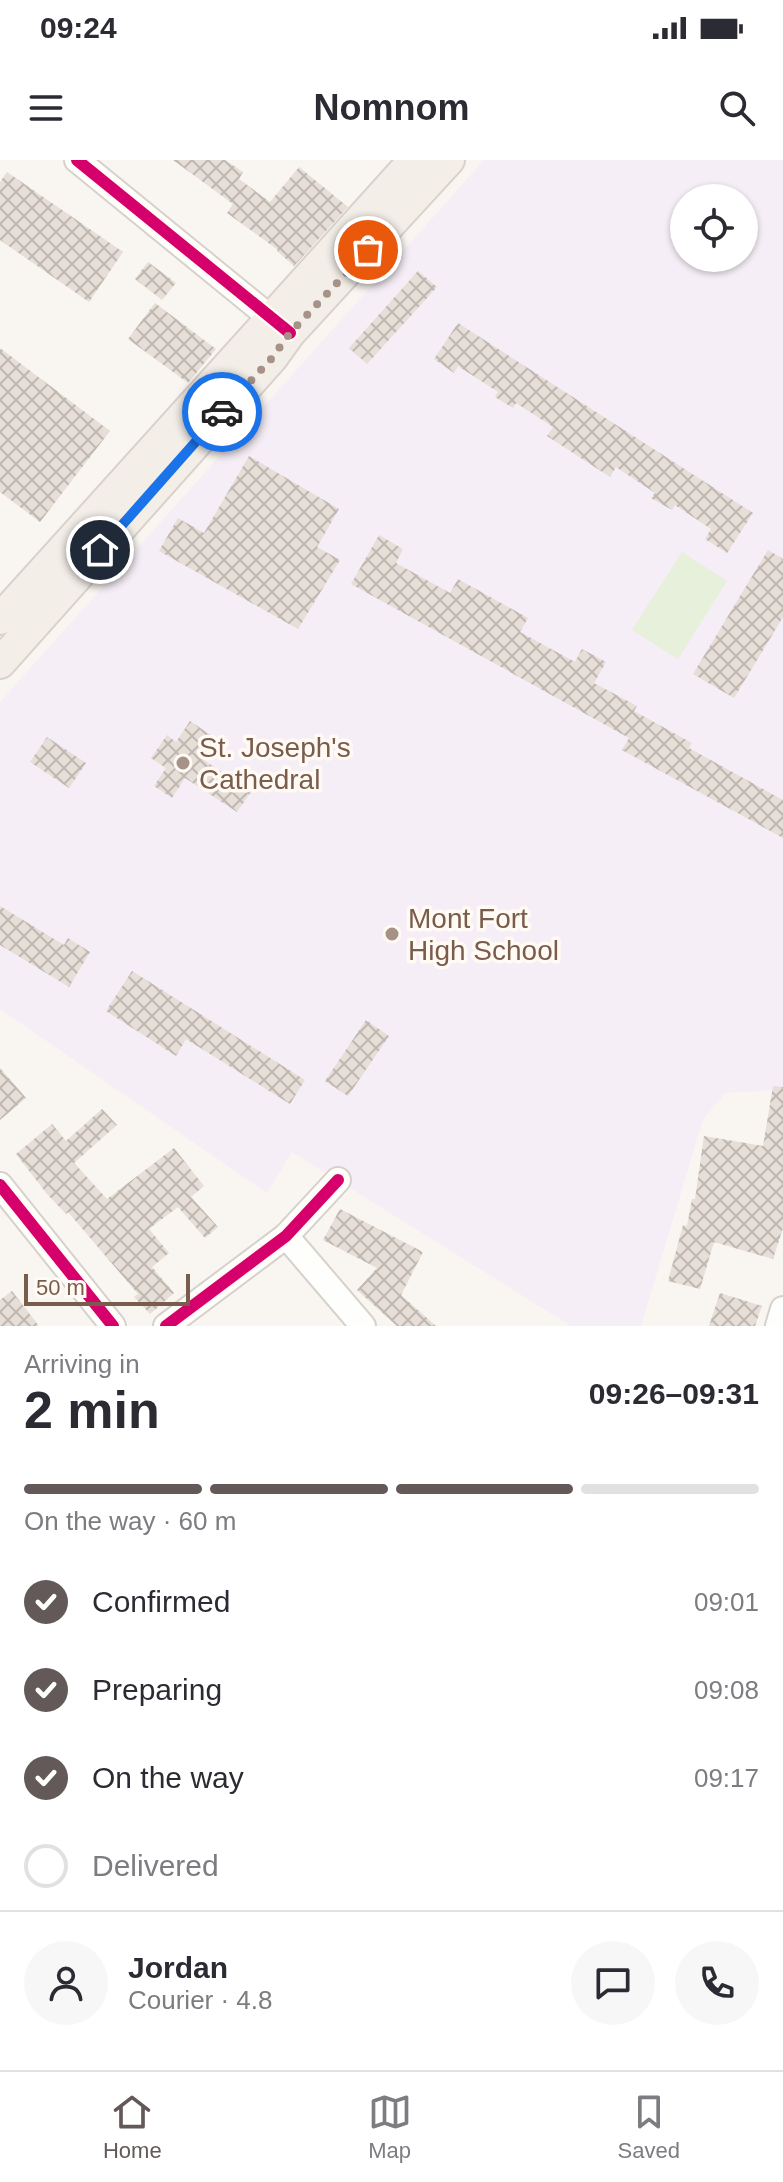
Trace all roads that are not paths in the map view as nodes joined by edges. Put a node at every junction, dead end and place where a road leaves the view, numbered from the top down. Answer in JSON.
{"nodes":[{"id":1,"x":77,"y":160,"type":"edge"},
{"id":2,"x":414,"y":160,"type":"edge"},
{"id":3,"x":449,"y":160,"type":"edge"},
{"id":4,"x":281,"y":326,"type":"junction"},
{"id":5,"x":0,"y":619,"type":"edge"},
{"id":6,"x":0,"y":663,"type":"edge"},
{"id":7,"x":338,"y":1180,"type":"dead end"},
{"id":8,"x":0,"y":1185,"type":"edge"},
{"id":9,"x":286,"y":1236,"type":"junction"},
{"id":10,"x":783,"y":1309,"type":"edge"},
{"id":11,"x":113,"y":1326,"type":"edge"},
{"id":12,"x":166,"y":1326,"type":"edge"},
{"id":13,"x":363,"y":1326,"type":"edge"},
{"id":14,"x":778,"y":1326,"type":"edge"}],
"edges":[{"from":1,"to":4,"type":"street"},
{"from":2,"to":4,"type":"main road"},
{"from":3,"to":4,"type":"main road"},
{"from":4,"to":5,"type":"main road"},
{"from":4,"to":6,"type":"main road"},
{"from":7,"to":9,"type":"street"},
{"from":8,"to":11,"type":"street"},
{"from":9,"to":12,"type":"street"},
{"from":9,"to":13,"type":"street"},
{"from":10,"to":14,"type":"street"}]}
